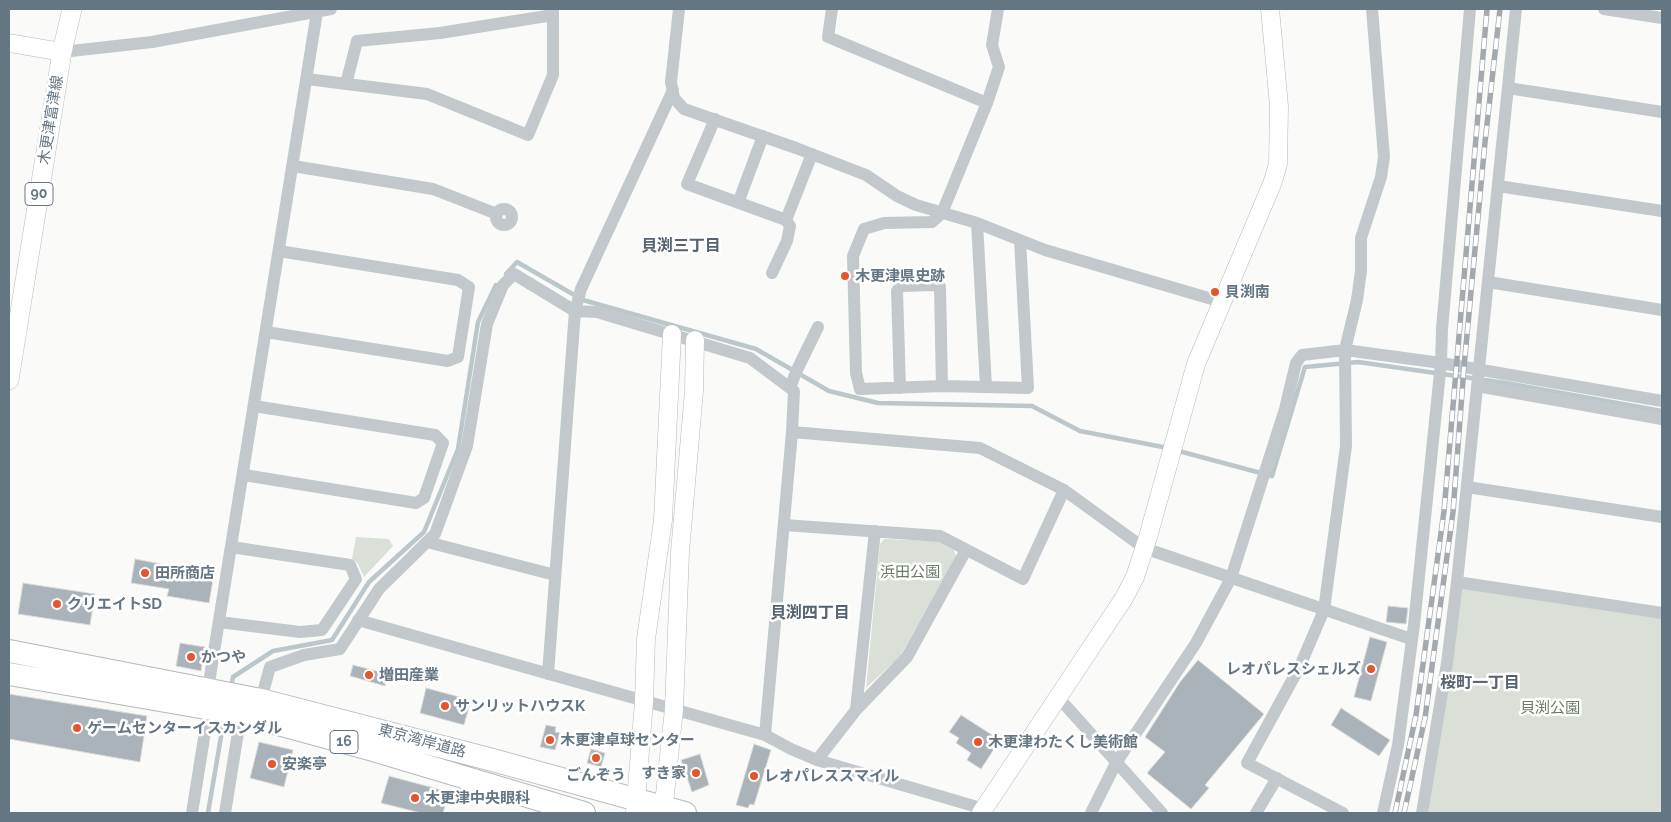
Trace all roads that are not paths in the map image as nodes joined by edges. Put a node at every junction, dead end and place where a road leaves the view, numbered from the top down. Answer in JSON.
{"nodes":[{"id":1,"x":72,"y":9,"type":"edge"},
{"id":2,"x":331,"y":9,"type":"edge"},
{"id":3,"x":679,"y":9,"type":"edge"},
{"id":4,"x":832,"y":9,"type":"edge"},
{"id":5,"x":998,"y":9,"type":"edge"},
{"id":6,"x":1270,"y":9,"type":"edge"},
{"id":7,"x":1372,"y":9,"type":"edge"},
{"id":8,"x":1470,"y":9,"type":"edge"},
{"id":9,"x":1516,"y":9,"type":"edge"},
{"id":10,"x":1604,"y":9,"type":"edge"},
{"id":11,"x":317,"y":12,"type":"junction"},
{"id":12,"x":553,"y":12,"type":"edge"},
{"id":13,"x":1662,"y":18,"type":"edge"},
{"id":14,"x":9,"y":43,"type":"edge"},
{"id":15,"x":62,"y":52,"type":"junction"},
{"id":16,"x":307,"y":78,"type":"junction"},
{"id":17,"x":346,"y":84,"type":"junction"},
{"id":18,"x":1508,"y":88,"type":"junction"},
{"id":19,"x":673,"y":90,"type":"junction"},
{"id":20,"x":988,"y":103,"type":"junction"},
{"id":21,"x":1662,"y":112,"type":"edge"},
{"id":22,"x":714,"y":119,"type":"junction"},
{"id":23,"x":763,"y":136,"type":"junction"},
{"id":24,"x":812,"y":154,"type":"junction"},
{"id":25,"x":293,"y":166,"type":"junction"},
{"id":26,"x":1498,"y":186,"type":"junction"},
{"id":27,"x":738,"y":203,"type":"junction"},
{"id":28,"x":1662,"y":211,"type":"edge"},
{"id":29,"x":942,"y":213,"type":"junction"},
{"id":30,"x":497,"y":214,"type":"dead end"},
{"id":31,"x":786,"y":220,"type":"junction"},
{"id":32,"x":978,"y":223,"type":"junction"},
{"id":33,"x":1020,"y":240,"type":"junction"},
{"id":34,"x":279,"y":251,"type":"junction"},
{"id":35,"x":772,"y":273,"type":"dead end"},
{"id":36,"x":1488,"y":282,"type":"junction"},
{"id":37,"x":1222,"y":302,"type":"junction"},
{"id":38,"x":1662,"y":310,"type":"edge"},
{"id":39,"x":575,"y":311,"type":"junction"},
{"id":40,"x":818,"y":327,"type":"dead end"},
{"id":41,"x":266,"y":332,"type":"junction"},
{"id":42,"x":672,"y":334,"type":"junction"},
{"id":43,"x":695,"y":340,"type":"junction"},
{"id":44,"x":1344,"y":350,"type":"junction"},
{"id":45,"x":1440,"y":363,"type":"junction"},
{"id":46,"x":1479,"y":370,"type":"junction"},
{"id":47,"x":9,"y":380,"type":"edge"},
{"id":48,"x":942,"y":386,"type":"junction"},
{"id":49,"x":1477,"y":386,"type":"junction"},
{"id":50,"x":986,"y":387,"type":"junction"},
{"id":51,"x":790,"y":388,"type":"junction"},
{"id":52,"x":900,"y":388,"type":"junction"},
{"id":53,"x":1662,"y":401,"type":"edge"},
{"id":54,"x":254,"y":406,"type":"junction"},
{"id":55,"x":1662,"y":419,"type":"edge"},
{"id":56,"x":792,"y":432,"type":"junction"},
{"id":57,"x":244,"y":475,"type":"junction"},
{"id":58,"x":1467,"y":487,"type":"junction"},
{"id":59,"x":1064,"y":490,"type":"junction"},
{"id":60,"x":1662,"y":518,"type":"edge"},
{"id":61,"x":784,"y":525,"type":"junction"},
{"id":62,"x":875,"y":531,"type":"junction"},
{"id":63,"x":427,"y":542,"type":"junction"},
{"id":64,"x":231,"y":547,"type":"junction"},
{"id":65,"x":1144,"y":548,"type":"junction"},
{"id":66,"x":966,"y":550,"type":"junction"},
{"id":67,"x":555,"y":575,"type":"junction"},
{"id":68,"x":1231,"y":578,"type":"junction"},
{"id":69,"x":1457,"y":582,"type":"junction"},
{"id":70,"x":1324,"y":610,"type":"junction"},
{"id":71,"x":1662,"y":613,"type":"edge"},
{"id":72,"x":358,"y":620,"type":"junction"},
{"id":73,"x":219,"y":622,"type":"junction"},
{"id":74,"x":1411,"y":639,"type":"junction"},
{"id":75,"x":9,"y":651,"type":"edge"},
{"id":76,"x":9,"y":674,"type":"edge"},
{"id":77,"x":548,"y":674,"type":"junction"},
{"id":78,"x":1058,"y":697,"type":"junction"},
{"id":79,"x":209,"y":698,"type":"junction"},
{"id":80,"x":261,"y":700,"type":"junction"},
{"id":81,"x":644,"y":701,"type":"junction"},
{"id":82,"x":674,"y":709,"type":"junction"},
{"id":83,"x":856,"y":710,"type":"junction"},
{"id":84,"x":241,"y":714,"type":"junction"},
{"id":85,"x":765,"y":735,"type":"junction"},
{"id":86,"x":817,"y":760,"type":"junction"},
{"id":87,"x":1116,"y":762,"type":"junction"},
{"id":88,"x":1277,"y":778,"type":"junction"},
{"id":89,"x":636,"y":807,"type":"edge"},
{"id":90,"x":663,"y":810,"type":"edge"},
{"id":91,"x":982,"y":811,"type":"edge"},
{"id":92,"x":192,"y":813,"type":"edge"},
{"id":93,"x":225,"y":813,"type":"edge"},
{"id":94,"x":584,"y":813,"type":"edge"},
{"id":95,"x":685,"y":813,"type":"edge"},
{"id":96,"x":1091,"y":813,"type":"edge"},
{"id":97,"x":1162,"y":813,"type":"edge"},
{"id":98,"x":1256,"y":813,"type":"edge"},
{"id":99,"x":1343,"y":813,"type":"edge"},
{"id":100,"x":1383,"y":813,"type":"edge"},
{"id":101,"x":1422,"y":813,"type":"edge"}],
"edges":[{"from":1,"to":15,"type":"main road","name":"木更津富津線","number":"90"},
{"from":2,"to":11,"type":"street"},
{"from":3,"to":19,"type":"street"},
{"from":4,"to":20,"type":"street"},
{"from":5,"to":20,"type":"street"},
{"from":6,"to":37,"type":"street"},
{"from":7,"to":44,"type":"street"},
{"from":8,"to":45,"type":"street"},
{"from":9,"to":18,"type":"street"},
{"from":10,"to":13,"type":"street"},
{"from":11,"to":15,"type":"street"},
{"from":11,"to":16,"type":"street"},
{"from":12,"to":17,"type":"street"},
{"from":12,"to":17,"type":"street"},
{"from":14,"to":15,"type":"street"},
{"from":15,"to":47,"type":"main road","name":"木更津富津線","number":"90"},
{"from":16,"to":17,"type":"street"},
{"from":16,"to":25,"type":"street"},
{"from":18,"to":21,"type":"street"},
{"from":18,"to":26,"type":"street"},
{"from":19,"to":22,"type":"street"},
{"from":19,"to":39,"type":"street"},
{"from":20,"to":29,"type":"street"},
{"from":22,"to":23,"type":"street"},
{"from":22,"to":27,"type":"street"},
{"from":23,"to":24,"type":"street"},
{"from":23,"to":27,"type":"street"},
{"from":24,"to":29,"type":"street"},
{"from":24,"to":31,"type":"street"},
{"from":25,"to":30,"type":"street"},
{"from":25,"to":34,"type":"street"},
{"from":26,"to":28,"type":"street"},
{"from":26,"to":36,"type":"street"},
{"from":27,"to":31,"type":"street"},
{"from":29,"to":32,"type":"street"},
{"from":29,"to":52,"type":"street"},
{"from":31,"to":35,"type":"street"},
{"from":32,"to":33,"type":"street"},
{"from":32,"to":50,"type":"street"},
{"from":33,"to":37,"type":"street"},
{"from":33,"to":50,"type":"street"},
{"from":34,"to":41,"type":"street"},
{"from":34,"to":41,"type":"street"},
{"from":36,"to":38,"type":"street"},
{"from":36,"to":46,"type":"street"},
{"from":37,"to":65,"type":"street"},
{"from":39,"to":42,"type":"street"},
{"from":39,"to":63,"type":"street"},
{"from":39,"to":67,"type":"street"},
{"from":40,"to":51,"type":"street"},
{"from":41,"to":54,"type":"street"},
{"from":42,"to":43,"type":"street"},
{"from":42,"to":81,"type":"street"},
{"from":43,"to":51,"type":"street"},
{"from":43,"to":82,"type":"street"},
{"from":44,"to":45,"type":"street"},
{"from":44,"to":68,"type":"street"},
{"from":44,"to":70,"type":"street"},
{"from":45,"to":46,"type":"street"},
{"from":45,"to":74,"type":"street"},
{"from":46,"to":49,"type":"street"},
{"from":46,"to":53,"type":"street"},
{"from":48,"to":50,"type":"street"},
{"from":48,"to":52,"type":"street"},
{"from":48,"to":52,"type":"street"},
{"from":49,"to":55,"type":"street"},
{"from":49,"to":58,"type":"street"},
{"from":51,"to":56,"type":"street"},
{"from":54,"to":57,"type":"street"},
{"from":54,"to":57,"type":"street"},
{"from":56,"to":59,"type":"street"},
{"from":56,"to":61,"type":"street"},
{"from":57,"to":64,"type":"street"},
{"from":58,"to":60,"type":"street"},
{"from":58,"to":69,"type":"street"},
{"from":59,"to":65,"type":"street"},
{"from":59,"to":66,"type":"street"},
{"from":61,"to":62,"type":"street"},
{"from":61,"to":85,"type":"street"},
{"from":62,"to":66,"type":"street"},
{"from":62,"to":83,"type":"street"},
{"from":63,"to":67,"type":"street"},
{"from":63,"to":72,"type":"street"},
{"from":64,"to":73,"type":"street"},
{"from":64,"to":73,"type":"street"},
{"from":65,"to":68,"type":"street"},
{"from":65,"to":78,"type":"street"},
{"from":66,"to":83,"type":"street"},
{"from":67,"to":77,"type":"street"},
{"from":68,"to":70,"type":"street"},
{"from":68,"to":87,"type":"street"},
{"from":69,"to":71,"type":"street"},
{"from":69,"to":101,"type":"street"},
{"from":70,"to":74,"type":"street"},
{"from":70,"to":88,"type":"street"},
{"from":72,"to":77,"type":"street"},
{"from":72,"to":80,"type":"street"},
{"from":73,"to":79,"type":"street"},
{"from":74,"to":100,"type":"street"},
{"from":75,"to":79,"type":"highway","name":"東京湾岸道路","number":"16"},
{"from":76,"to":79,"type":"highway","name":"東京湾岸道路","number":"16"},
{"from":77,"to":81,"type":"street"},
{"from":78,"to":87,"type":"street"},
{"from":78,"to":91,"type":"street"},
{"from":79,"to":80,"type":"highway","name":"東京湾岸道路","number":"16"},
{"from":79,"to":84,"type":"highway","name":"東京湾岸道路","number":"16"},
{"from":79,"to":92,"type":"street"},
{"from":80,"to":89,"type":"highway","name":"東京湾岸道路","number":"16"},
{"from":81,"to":82,"type":"street"},
{"from":81,"to":89,"type":"street"},
{"from":82,"to":85,"type":"street"},
{"from":82,"to":90,"type":"street"},
{"from":83,"to":86,"type":"street"},
{"from":84,"to":93,"type":"street"},
{"from":84,"to":94,"type":"highway","name":"東京湾岸道路","number":"16"},
{"from":85,"to":86,"type":"street"},
{"from":86,"to":91,"type":"street"},
{"from":87,"to":96,"type":"street"},
{"from":87,"to":97,"type":"street"},
{"from":88,"to":98,"type":"street"},
{"from":88,"to":99,"type":"street"},
{"from":89,"to":90,"type":"highway","name":"東京湾岸道路","number":"16"},
{"from":90,"to":95,"type":"highway","name":"東京湾岸道路","number":"16"}]}
